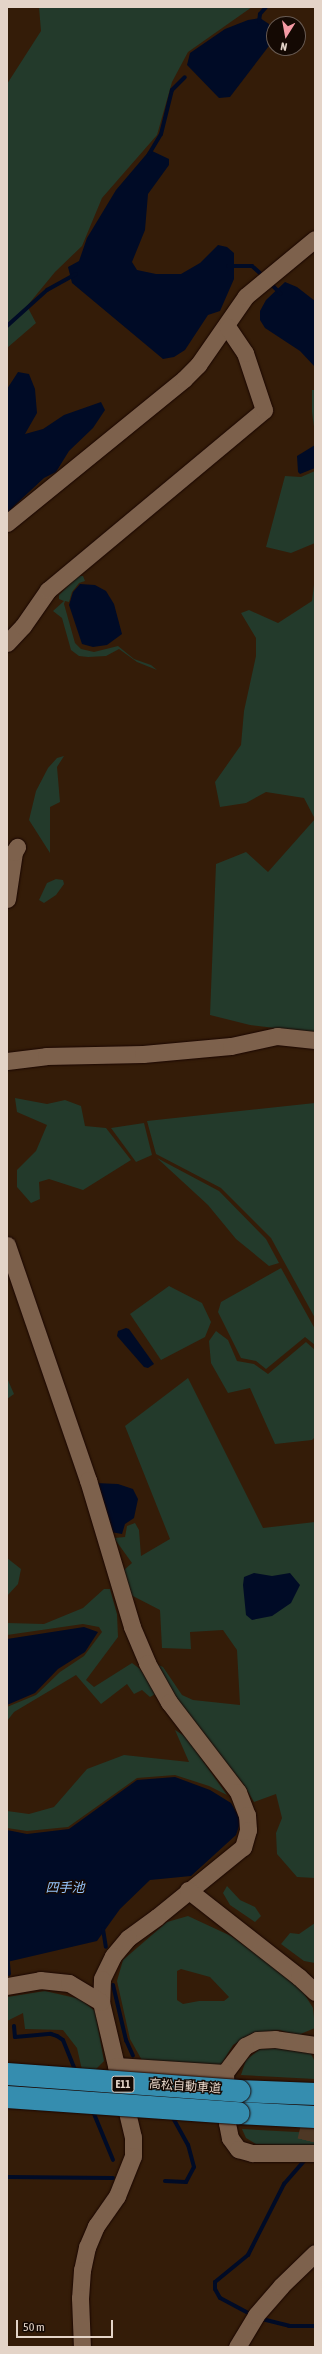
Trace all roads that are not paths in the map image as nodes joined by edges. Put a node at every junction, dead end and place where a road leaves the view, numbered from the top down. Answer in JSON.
{"nodes":[{"id":1,"x":315,"y":239,"type":"edge"},
{"id":2,"x":227,"y":326,"type":"junction"},
{"id":3,"x":7,"y":523,"type":"edge"},
{"id":4,"x":7,"y":643,"type":"edge"},
{"id":5,"x":17,"y":847,"type":"dead end"},
{"id":6,"x":7,"y":899,"type":"edge"},
{"id":7,"x":315,"y":1040,"type":"edge"},
{"id":8,"x":7,"y":1061,"type":"edge"},
{"id":9,"x":7,"y":1245,"type":"edge"},
{"id":10,"x":188,"y":1890,"type":"junction"},
{"id":11,"x":7,"y":1986,"type":"edge"},
{"id":12,"x":315,"y":1992,"type":"edge"},
{"id":13,"x":101,"y":2002,"type":"junction"},
{"id":14,"x":315,"y":2045,"type":"edge"},
{"id":15,"x":116,"y":2066,"type":"junction"},
{"id":16,"x":225,"y":2073,"type":"junction"},
{"id":17,"x":7,"y":2074,"type":"edge"},
{"id":18,"x":315,"y":2094,"type":"edge"},
{"id":19,"x":7,"y":2097,"type":"edge"},
{"id":20,"x":315,"y":2117,"type":"edge"},
{"id":21,"x":309,"y":2149,"type":"edge"},
{"id":22,"x":315,"y":2253,"type":"edge"},
{"id":23,"x":82,"y":2347,"type":"edge"},
{"id":24,"x":237,"y":2347,"type":"edge"}],
"edges":[{"from":1,"to":2,"type":"street"},
{"from":2,"to":3,"type":"street"},
{"from":2,"to":4,"type":"street"},
{"from":5,"to":6,"type":"street"},
{"from":7,"to":8,"type":"street"},
{"from":9,"to":10,"type":"street"},
{"from":10,"to":12,"type":"street"},
{"from":10,"to":13,"type":"street"},
{"from":11,"to":13,"type":"street"},
{"from":13,"to":15,"type":"street"},
{"from":14,"to":16,"type":"street"},
{"from":15,"to":16,"type":"street"},
{"from":15,"to":23,"type":"street"},
{"from":16,"to":21,"type":"street"},
{"from":17,"to":18,"type":"highway","name":"高松自動車道","number":"E11","bridge":true},
{"from":19,"to":20,"type":"highway","name":"高松自動車道","number":"E11","bridge":true},
{"from":22,"to":24,"type":"street"}]}
